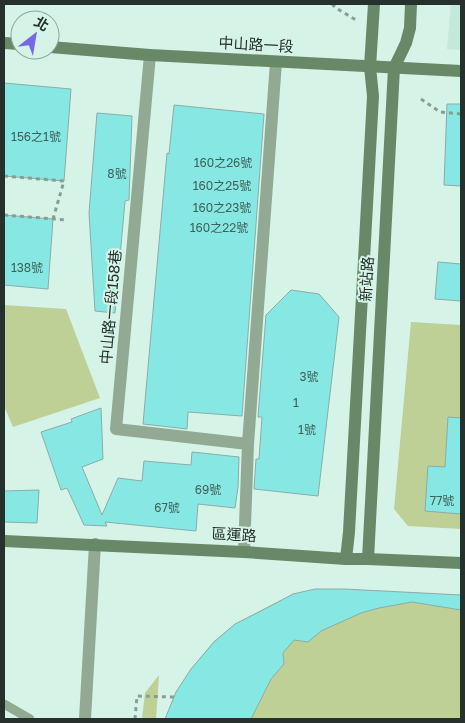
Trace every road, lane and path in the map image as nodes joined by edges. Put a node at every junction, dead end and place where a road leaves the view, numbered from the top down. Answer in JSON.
{"nodes":[{"id":1,"x":332,"y":4,"type":"edge"},
{"id":2,"x":374,"y":4,"type":"edge"},
{"id":3,"x":411,"y":4,"type":"edge"},
{"id":4,"x":356,"y":20,"type":"dead end"},
{"id":5,"x":60,"y":48,"type":"edge"},
{"id":6,"x":150,"y":55,"type":"junction"},
{"id":7,"x":276,"y":62,"type":"junction"},
{"id":8,"x":370,"y":67,"type":"junction"},
{"id":9,"x":394,"y":68,"type":"junction"},
{"id":10,"x":461,"y":71,"type":"edge"},
{"id":11,"x":421,"y":99,"type":"dead end"},
{"id":12,"x":461,"y":114,"type":"edge"},
{"id":13,"x":4,"y":176,"type":"edge"},
{"id":14,"x":4,"y":215,"type":"edge"},
{"id":15,"x":53,"y":219,"type":"junction"},
{"id":16,"x":67,"y":220,"type":"dead end"},
{"id":17,"x":248,"y":444,"type":"junction"},
{"id":18,"x":4,"y":541,"type":"edge"},
{"id":19,"x":95,"y":544,"type":"junction"},
{"id":20,"x":244,"y":552,"type":"junction"},
{"id":21,"x":346,"y":559,"type":"junction"},
{"id":22,"x":368,"y":559,"type":"junction"},
{"id":23,"x":461,"y":563,"type":"edge"},
{"id":24,"x":174,"y":697,"type":"dead end"},
{"id":25,"x":4,"y":704,"type":"edge"},
{"id":26,"x":30,"y":719,"type":"edge"},
{"id":27,"x":85,"y":719,"type":"edge"},
{"id":28,"x":135,"y":719,"type":"edge"}],
"edges":[{"from":1,"to":4,"type":"path"},
{"from":2,"to":8,"type":"street","name":"新站路"},
{"from":3,"to":9,"type":"street","name":"新站路"},
{"from":5,"to":6,"type":"street","name":"中山路一段"},
{"from":6,"to":7,"type":"street","name":"中山路一段"},
{"from":6,"to":17,"type":"street","name":"中山路一段158巷"},
{"from":7,"to":8,"type":"street","name":"中山路一段"},
{"from":7,"to":17,"type":"street"},
{"from":8,"to":9,"type":"street","name":"中山路一段"},
{"from":8,"to":21,"type":"street","name":"新站路"},
{"from":9,"to":10,"type":"street","name":"中山路一段"},
{"from":9,"to":22,"type":"street","name":"新站路"},
{"from":11,"to":12,"type":"path"},
{"from":13,"to":15,"type":"path"},
{"from":14,"to":15,"type":"path"},
{"from":15,"to":16,"type":"path"},
{"from":17,"to":20,"type":"street"},
{"from":18,"to":19,"type":"street","name":"區運路"},
{"from":19,"to":20,"type":"street","name":"區運路"},
{"from":19,"to":27,"type":"street"},
{"from":20,"to":21,"type":"street","name":"區運路"},
{"from":21,"to":22,"type":"street","name":"區運路"},
{"from":22,"to":23,"type":"street","name":"區運路"},
{"from":24,"to":28,"type":"path"},
{"from":25,"to":26,"type":"lane"}]}
